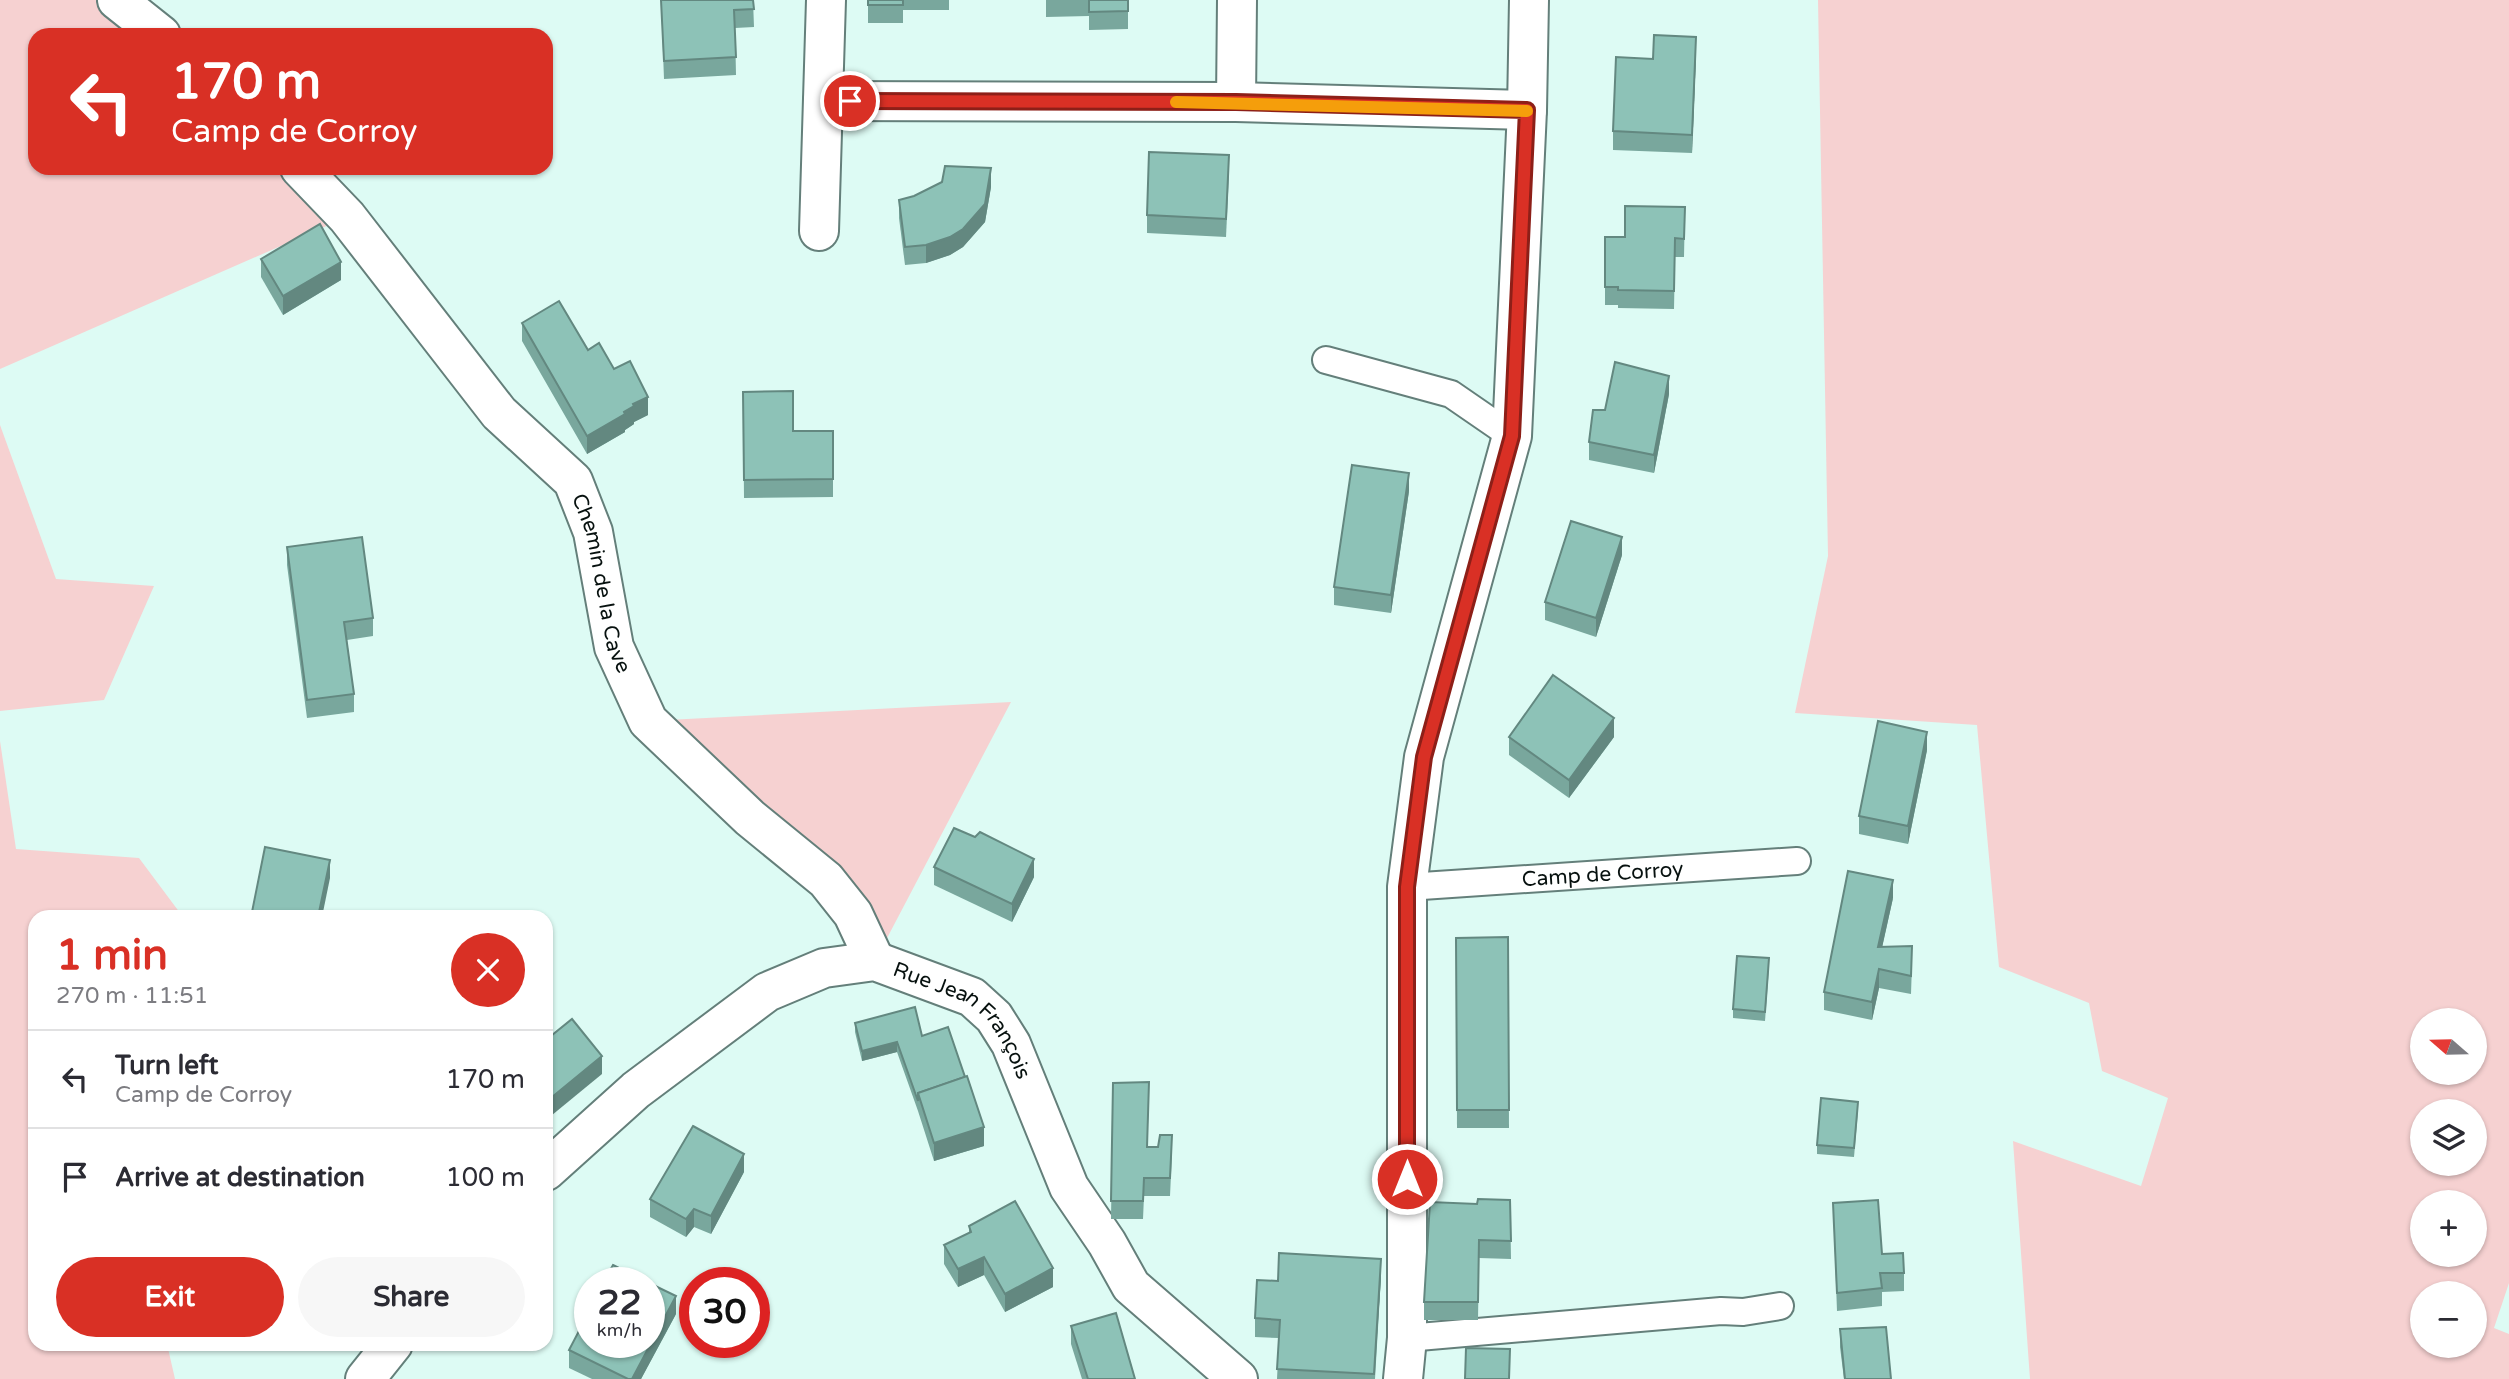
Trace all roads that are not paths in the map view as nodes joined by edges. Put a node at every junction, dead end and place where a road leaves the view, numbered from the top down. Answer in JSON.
{"nodes":[{"id":1,"x":117,"y":0,"type":"edge"},
{"id":2,"x":826,"y":0,"type":"edge"},
{"id":3,"x":1237,"y":0,"type":"edge"},
{"id":4,"x":1529,"y":0,"type":"edge"},
{"id":5,"x":152,"y":28,"type":"edge"},
{"id":6,"x":823,"y":101,"type":"junction"},
{"id":7,"x":1236,"y":102,"type":"junction"},
{"id":8,"x":1527,"y":110,"type":"junction"},
{"id":9,"x":307,"y":175,"type":"edge"},
{"id":10,"x":819,"y":231,"type":"dead end"},
{"id":11,"x":1326,"y":360,"type":"dead end"},
{"id":12,"x":1512,"y":436,"type":"junction"},
{"id":13,"x":1797,"y":861,"type":"dead end"},
{"id":14,"x":1407,"y":887,"type":"junction"},
{"id":15,"x":875,"y":961,"type":"junction"},
{"id":16,"x":553,"y":1165,"type":"edge"},
{"id":17,"x":1780,"y":1306,"type":"dead end"},
{"id":18,"x":1407,"y":1338,"type":"junction"},
{"id":19,"x":387,"y":1351,"type":"edge"},
{"id":20,"x":365,"y":1379,"type":"edge"},
{"id":21,"x":1238,"y":1379,"type":"edge"},
{"id":22,"x":1403,"y":1379,"type":"edge"}],
"edges":[{"from":1,"to":5,"type":"street"},
{"from":2,"to":6,"type":"street"},
{"from":3,"to":7,"type":"street"},
{"from":4,"to":8,"type":"street"},
{"from":6,"to":7,"type":"street"},
{"from":6,"to":10,"type":"street"},
{"from":7,"to":8,"type":"street"},
{"from":8,"to":12,"type":"street"},
{"from":9,"to":15,"type":"street","name":"Chemin de la Cave"},
{"from":11,"to":12,"type":"lane"},
{"from":12,"to":14,"type":"street"},
{"from":13,"to":14,"type":"lane","name":"Camp de Corroy"},
{"from":14,"to":18,"type":"street"},
{"from":15,"to":16,"type":"street","name":"Rue Jean François"},
{"from":15,"to":21,"type":"street","name":"Rue Jean François"},
{"from":17,"to":18,"type":"lane"},
{"from":18,"to":22,"type":"street"},
{"from":19,"to":20,"type":"street"}]}
